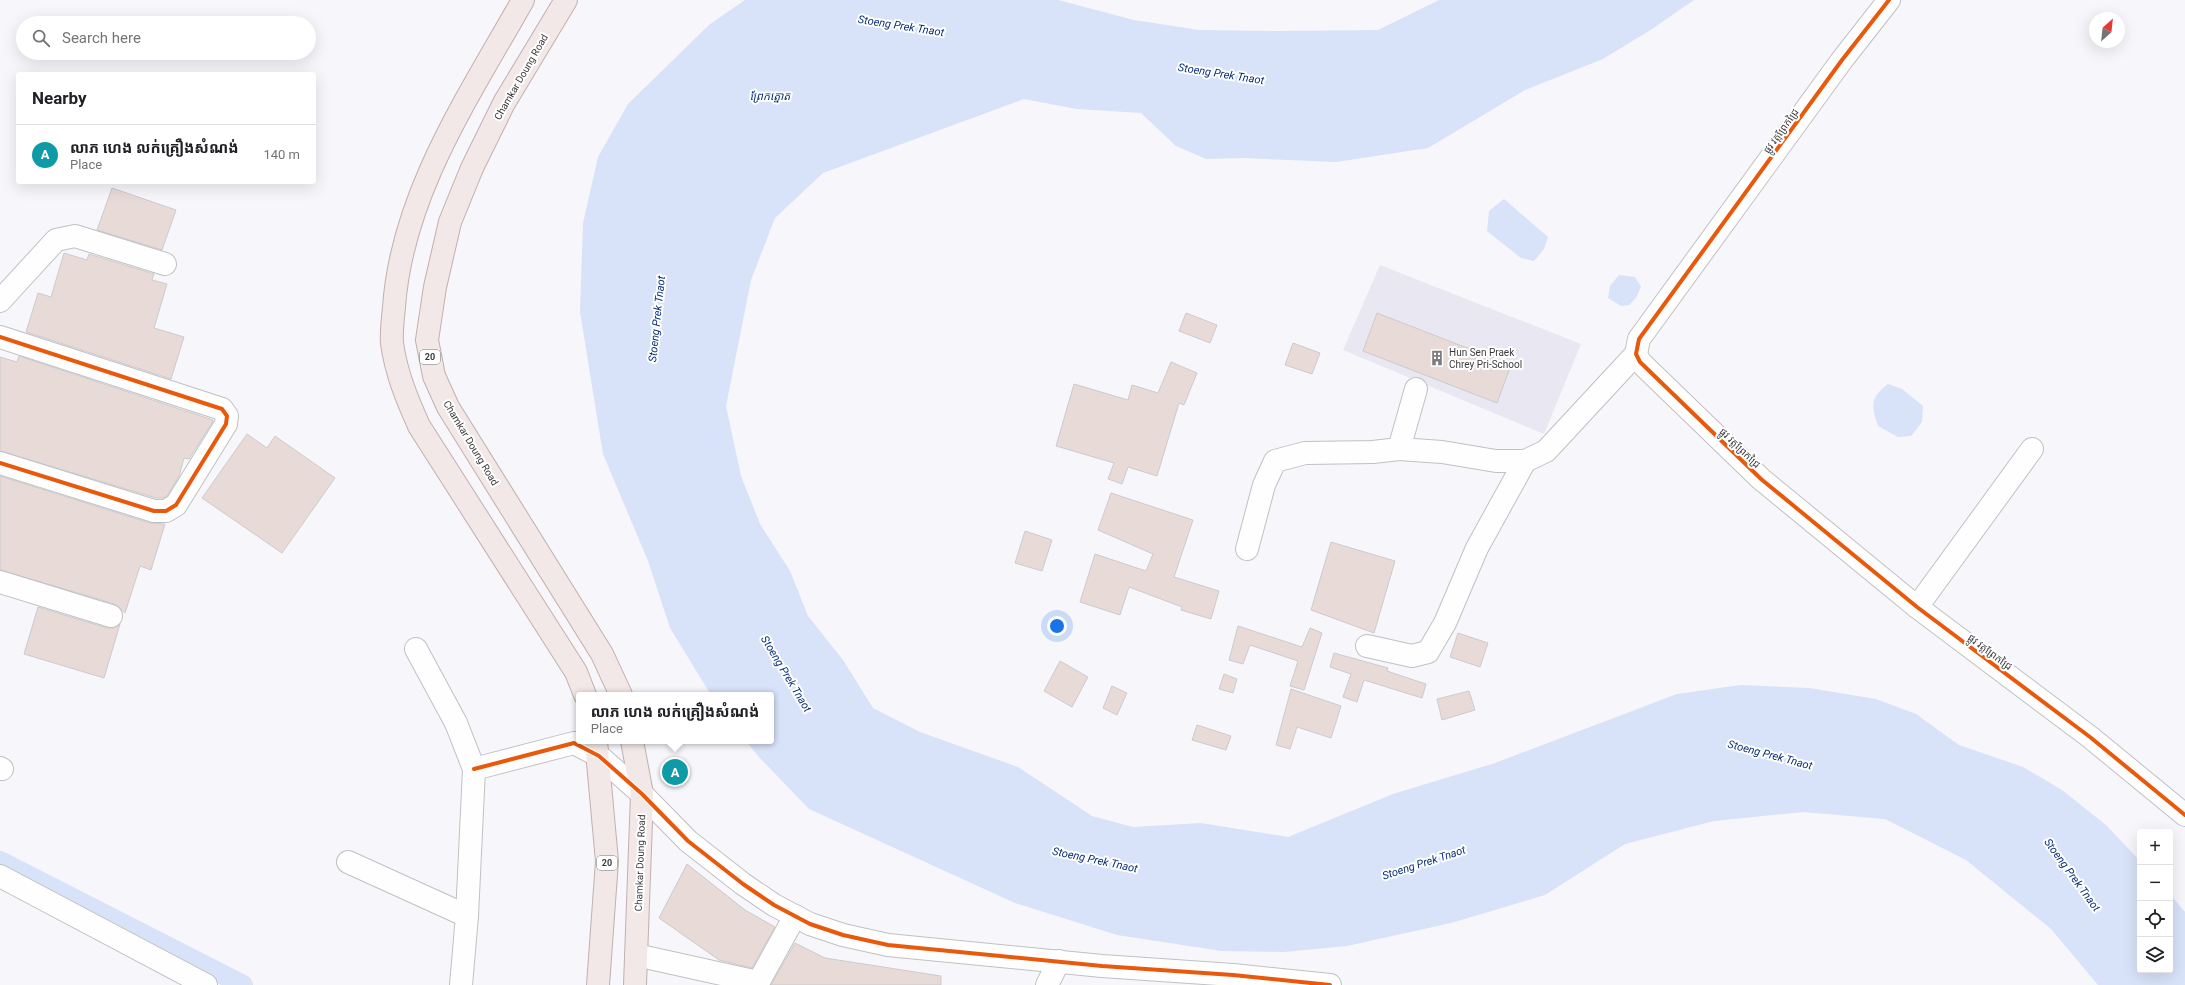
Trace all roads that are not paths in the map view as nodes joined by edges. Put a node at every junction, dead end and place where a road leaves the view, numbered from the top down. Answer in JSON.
{"nodes":[{"id":1,"x":523,"y":0,"type":"edge"},
{"id":2,"x":566,"y":0,"type":"edge"},
{"id":3,"x":1889,"y":0,"type":"edge"},
{"id":4,"x":475,"y":86,"type":"junction"},
{"id":5,"x":504,"y":103,"type":"junction"},
{"id":6,"x":165,"y":264,"type":"dead end"},
{"id":7,"x":0,"y":301,"type":"edge"},
{"id":8,"x":0,"y":337,"type":"edge"},
{"id":9,"x":1636,"y":354,"type":"junction"},
{"id":10,"x":1416,"y":389,"type":"dead end"},
{"id":11,"x":1399,"y":449,"type":"junction"},
{"id":12,"x":2032,"y":449,"type":"dead end"},
{"id":13,"x":1524,"y":461,"type":"junction"},
{"id":14,"x":0,"y":463,"type":"edge"},
{"id":15,"x":1247,"y":549,"type":"dead end"},
{"id":16,"x":0,"y":582,"type":"edge"},
{"id":17,"x":1917,"y":607,"type":"junction"},
{"id":18,"x":111,"y":616,"type":"dead end"},
{"id":19,"x":1367,"y":646,"type":"dead end"},
{"id":20,"x":416,"y":649,"type":"dead end"},
{"id":21,"x":584,"y":692,"type":"edge"},
{"id":22,"x":620,"y":692,"type":"edge"},
{"id":23,"x":576,"y":743,"type":"edge"},
{"id":24,"x":579,"y":744,"type":"edge"},
{"id":25,"x":633,"y":744,"type":"edge"},
{"id":26,"x":597,"y":748,"type":"edge"},
{"id":27,"x":474,"y":769,"type":"junction"},
{"id":28,"x":642,"y":794,"type":"junction"},
{"id":29,"x":2185,"y":815,"type":"edge"},
{"id":30,"x":348,"y":862,"type":"dead end"},
{"id":31,"x":0,"y":876,"type":"edge"},
{"id":32,"x":467,"y":916,"type":"junction"},
{"id":33,"x":795,"y":916,"type":"junction"},
{"id":34,"x":636,"y":955,"type":"junction"},
{"id":35,"x":1058,"y":961,"type":"junction"},
{"id":36,"x":1152,"y":977,"type":"edge"},
{"id":37,"x":758,"y":983,"type":"edge"},
{"id":38,"x":206,"y":985,"type":"edge"},
{"id":39,"x":461,"y":985,"type":"edge"},
{"id":40,"x":598,"y":985,"type":"edge"},
{"id":41,"x":635,"y":985,"type":"edge"},
{"id":42,"x":1047,"y":985,"type":"edge"},
{"id":43,"x":1330,"y":985,"type":"edge"}],
"edges":[{"from":1,"to":4,"type":"main road"},
{"from":2,"to":5,"type":"main road","name":"Chamkar Doung Road","number":"20"},
{"from":3,"to":9,"type":"street","name":"ផ្លូវ វត្តព្រែកជ្រៃ"},
{"from":4,"to":5,"type":"main road"},
{"from":4,"to":21,"type":"main road"},
{"from":5,"to":22,"type":"main road","name":"Chamkar Doung Road","number":"20"},
{"from":6,"to":7,"type":"street"},
{"from":8,"to":14,"type":"street"},
{"from":9,"to":13,"type":"street"},
{"from":9,"to":17,"type":"street","name":"ផ្លូវ វត្តព្រែកជ្រៃ"},
{"from":10,"to":11,"type":"street"},
{"from":11,"to":13,"type":"street"},
{"from":11,"to":15,"type":"street"},
{"from":12,"to":17,"type":"street"},
{"from":13,"to":19,"type":"street"},
{"from":16,"to":18,"type":"street"},
{"from":17,"to":29,"type":"street","name":"ផ្លូវ វត្តព្រែកជ្រៃ"},
{"from":20,"to":27,"type":"street"},
{"from":23,"to":27,"type":"street"},
{"from":24,"to":26,"type":"street"},
{"from":25,"to":28,"type":"main road","name":"Chamkar Doung Road"},
{"from":26,"to":28,"type":"street"},
{"from":26,"to":40,"type":"main road","number":"20"},
{"from":27,"to":32,"type":"street"},
{"from":28,"to":33,"type":"street"},
{"from":28,"to":34,"type":"main road","name":"Chamkar Doung Road"},
{"from":30,"to":32,"type":"street"},
{"from":31,"to":38,"type":"street"},
{"from":32,"to":39,"type":"street"},
{"from":33,"to":35,"type":"street"},
{"from":33,"to":37,"type":"street"},
{"from":34,"to":37,"type":"street"},
{"from":34,"to":41,"type":"main road","name":"Chamkar Doung Road"},
{"from":35,"to":36,"type":"street"},
{"from":35,"to":42,"type":"street"},
{"from":36,"to":43,"type":"street"}]}
